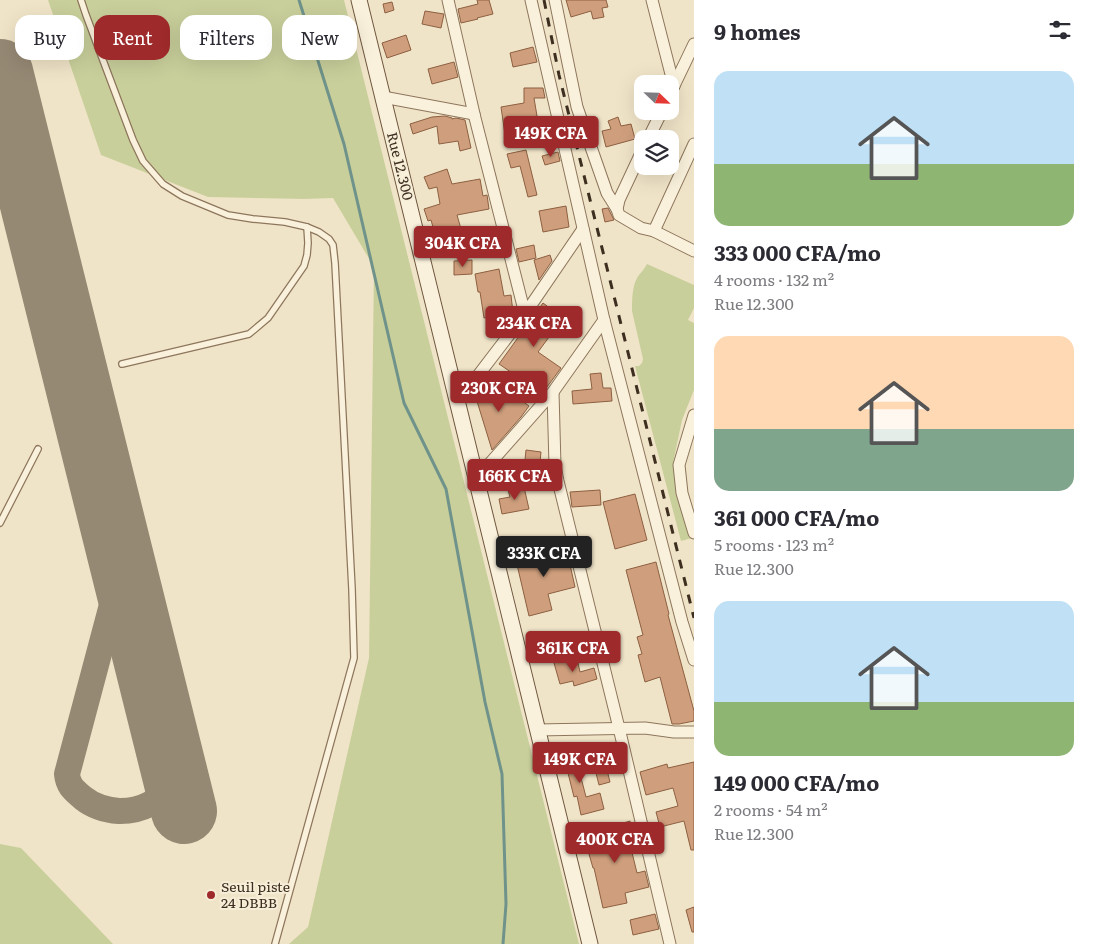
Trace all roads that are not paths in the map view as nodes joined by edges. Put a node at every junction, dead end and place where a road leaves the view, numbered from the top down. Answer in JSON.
{"nodes":[{"id":1,"x":81,"y":0,"type":"edge"},
{"id":2,"x":359,"y":0,"type":"edge"},
{"id":3,"x":448,"y":0,"type":"edge"},
{"id":4,"x":531,"y":0,"type":"edge"},
{"id":5,"x":555,"y":0,"type":"edge"},
{"id":6,"x":652,"y":0,"type":"edge"},
{"id":7,"x":694,"y":44,"type":"edge"},
{"id":8,"x":669,"y":75,"type":"edge"},
{"id":9,"x":679,"y":75,"type":"edge"},
{"id":10,"x":383,"y":97,"type":"junction"},
{"id":11,"x":474,"y":114,"type":"junction"},
{"id":12,"x":694,"y":144,"type":"edge"},
{"id":13,"x":634,"y":168,"type":"edge"},
{"id":14,"x":617,"y":209,"type":"junction"},
{"id":15,"x":307,"y":227,"type":"junction"},
{"id":16,"x":583,"y":229,"type":"junction"},
{"id":17,"x":654,"y":231,"type":"junction"},
{"id":18,"x":694,"y":251,"type":"edge"},
{"id":19,"x":525,"y":314,"type":"junction"},
{"id":20,"x":604,"y":320,"type":"junction"},
{"id":21,"x":122,"y":364,"type":"dead end"},
{"id":22,"x":553,"y":392,"type":"junction"},
{"id":23,"x":458,"y":403,"type":"junction"},
{"id":24,"x":694,"y":415,"type":"edge"},
{"id":25,"x":38,"y":449,"type":"dead end"},
{"id":26,"x":476,"y":479,"type":"junction"},
{"id":27,"x":0,"y":523,"type":"edge"},
{"id":28,"x":694,"y":533,"type":"edge"},
{"id":29,"x":694,"y":660,"type":"edge"},
{"id":30,"x":619,"y":728,"type":"junction"},
{"id":31,"x":537,"y":730,"type":"junction"},
{"id":32,"x":694,"y":732,"type":"edge"},
{"id":33,"x":276,"y":944,"type":"edge"},
{"id":34,"x":590,"y":944,"type":"edge"},
{"id":35,"x":670,"y":944,"type":"edge"}],
"edges":[{"from":1,"to":15,"type":"lane"},
{"from":2,"to":10,"type":"street","name":"Rue 12.300"},
{"from":3,"to":11,"type":"street"},
{"from":4,"to":16,"type":"street"},
{"from":5,"to":14,"type":"street"},
{"from":6,"to":8,"type":"street"},
{"from":7,"to":9,"type":"street"},
{"from":10,"to":11,"type":"street"},
{"from":10,"to":23,"type":"street","name":"Rue 12.300"},
{"from":11,"to":19,"type":"street"},
{"from":12,"to":17,"type":"street"},
{"from":13,"to":14,"type":"street"},
{"from":14,"to":17,"type":"street"},
{"from":15,"to":21,"type":"lane"},
{"from":15,"to":33,"type":"lane"},
{"from":16,"to":19,"type":"street"},
{"from":16,"to":20,"type":"street"},
{"from":17,"to":18,"type":"street"},
{"from":19,"to":23,"type":"street"},
{"from":20,"to":22,"type":"street"},
{"from":20,"to":29,"type":"street"},
{"from":22,"to":26,"type":"street"},
{"from":22,"to":30,"type":"street"},
{"from":23,"to":26,"type":"street","name":"Rue 12.300"},
{"from":24,"to":28,"type":"street"},
{"from":25,"to":27,"type":"lane"},
{"from":26,"to":31,"type":"street","name":"Rue 12.300"},
{"from":30,"to":31,"type":"street"},
{"from":30,"to":32,"type":"street"},
{"from":30,"to":35,"type":"street"},
{"from":31,"to":34,"type":"street","name":"Rue 12.300"}]}
